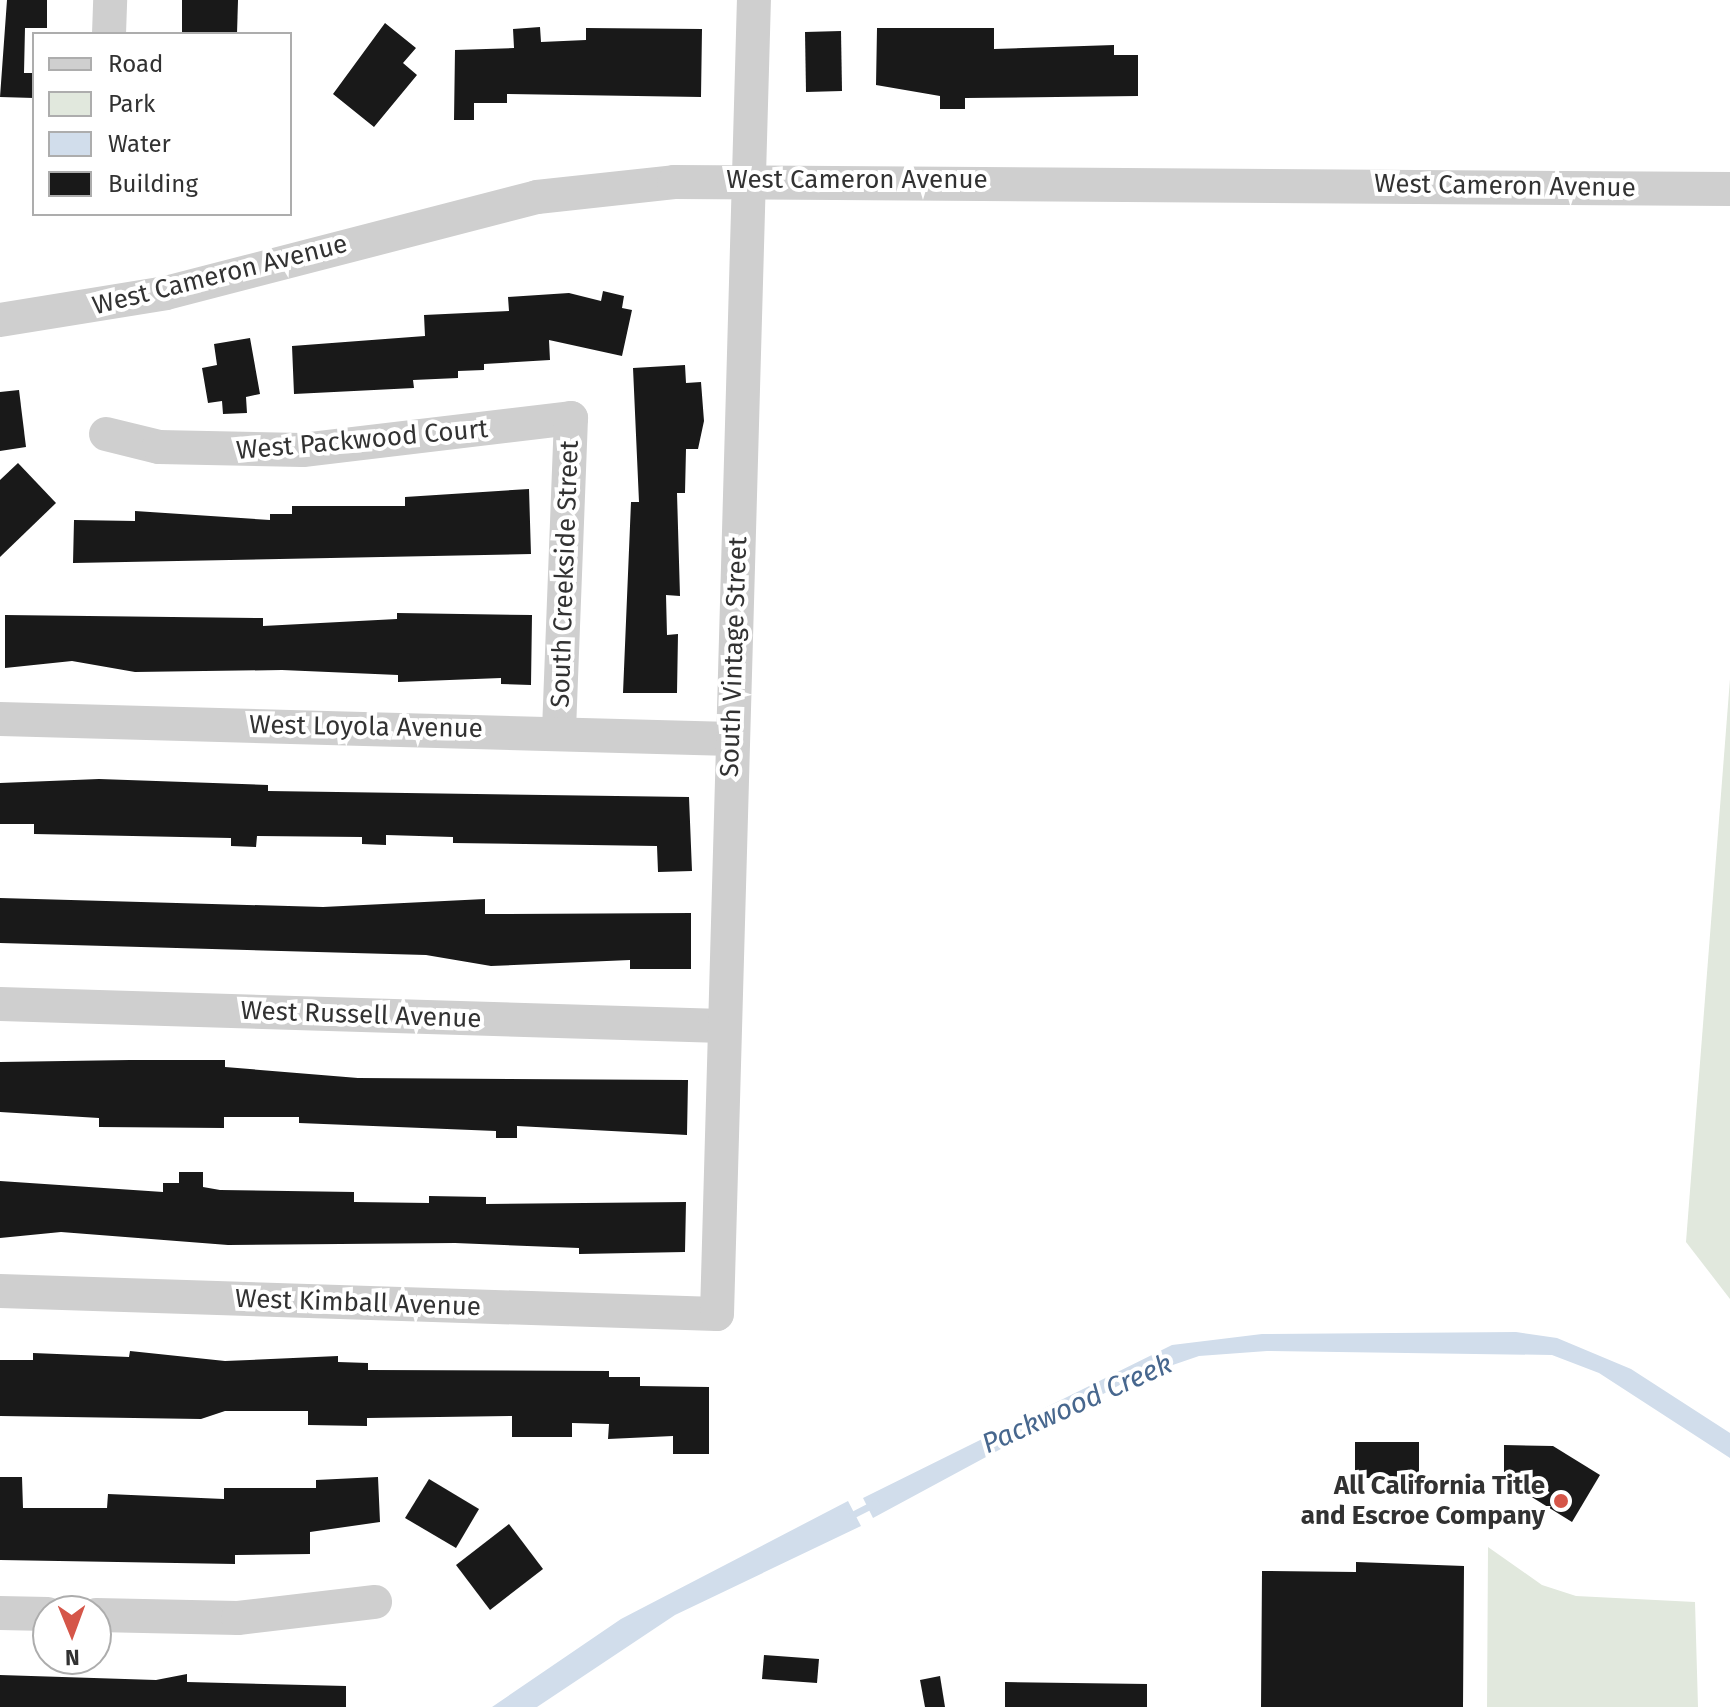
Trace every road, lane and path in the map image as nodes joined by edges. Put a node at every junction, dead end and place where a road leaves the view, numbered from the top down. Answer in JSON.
{"nodes":[{"id":1,"x":110,"y":0,"type":"edge"},
{"id":2,"x":754,"y":0,"type":"edge"},
{"id":3,"x":109,"y":32,"type":"edge"},
{"id":4,"x":749,"y":180,"type":"junction"},
{"id":5,"x":1730,"y":189,"type":"edge"},
{"id":6,"x":0,"y":320,"type":"edge"},
{"id":7,"x":571,"y":418,"type":"joint"},
{"id":8,"x":106,"y":434,"type":"dead end"},
{"id":9,"x":0,"y":719,"type":"edge"},
{"id":10,"x":559,"y":731,"type":"junction"},
{"id":11,"x":732,"y":739,"type":"junction"},
{"id":12,"x":0,"y":1004,"type":"edge"},
{"id":13,"x":723,"y":1026,"type":"junction"},
{"id":14,"x":0,"y":1291,"type":"edge"},
{"id":15,"x":717,"y":1314,"type":"joint"},
{"id":16,"x":375,"y":1602,"type":"dead end"},
{"id":17,"x":0,"y":1613,"type":"edge"},
{"id":18,"x":32,"y":1614,"type":"edge"},
{"id":19,"x":112,"y":1615,"type":"edge"}],
"edges":[{"from":1,"to":3,"type":"street"},
{"from":2,"to":4,"type":"street","name":"South Vintage Street"},
{"from":4,"to":5,"type":"street","name":"West Cameron Avenue"},
{"from":4,"to":6,"type":"street","name":"West Cameron Avenue"},
{"from":4,"to":11,"type":"street","name":"South Vintage Street"},
{"from":7,"to":8,"type":"street","name":"West Packwood Court"},
{"from":7,"to":10,"type":"street","name":"South Creekside Street"},
{"from":9,"to":10,"type":"street","name":"West Loyola Avenue"},
{"from":10,"to":11,"type":"street","name":"West Loyola Avenue"},
{"from":11,"to":13,"type":"street","name":"South Vintage Street"},
{"from":12,"to":13,"type":"street","name":"West Russell Avenue"},
{"from":13,"to":15,"type":"street","name":"South Vintage Street"},
{"from":14,"to":15,"type":"street","name":"West Kimball Avenue"},
{"from":16,"to":19,"type":"street"},
{"from":17,"to":18,"type":"street"}]}
